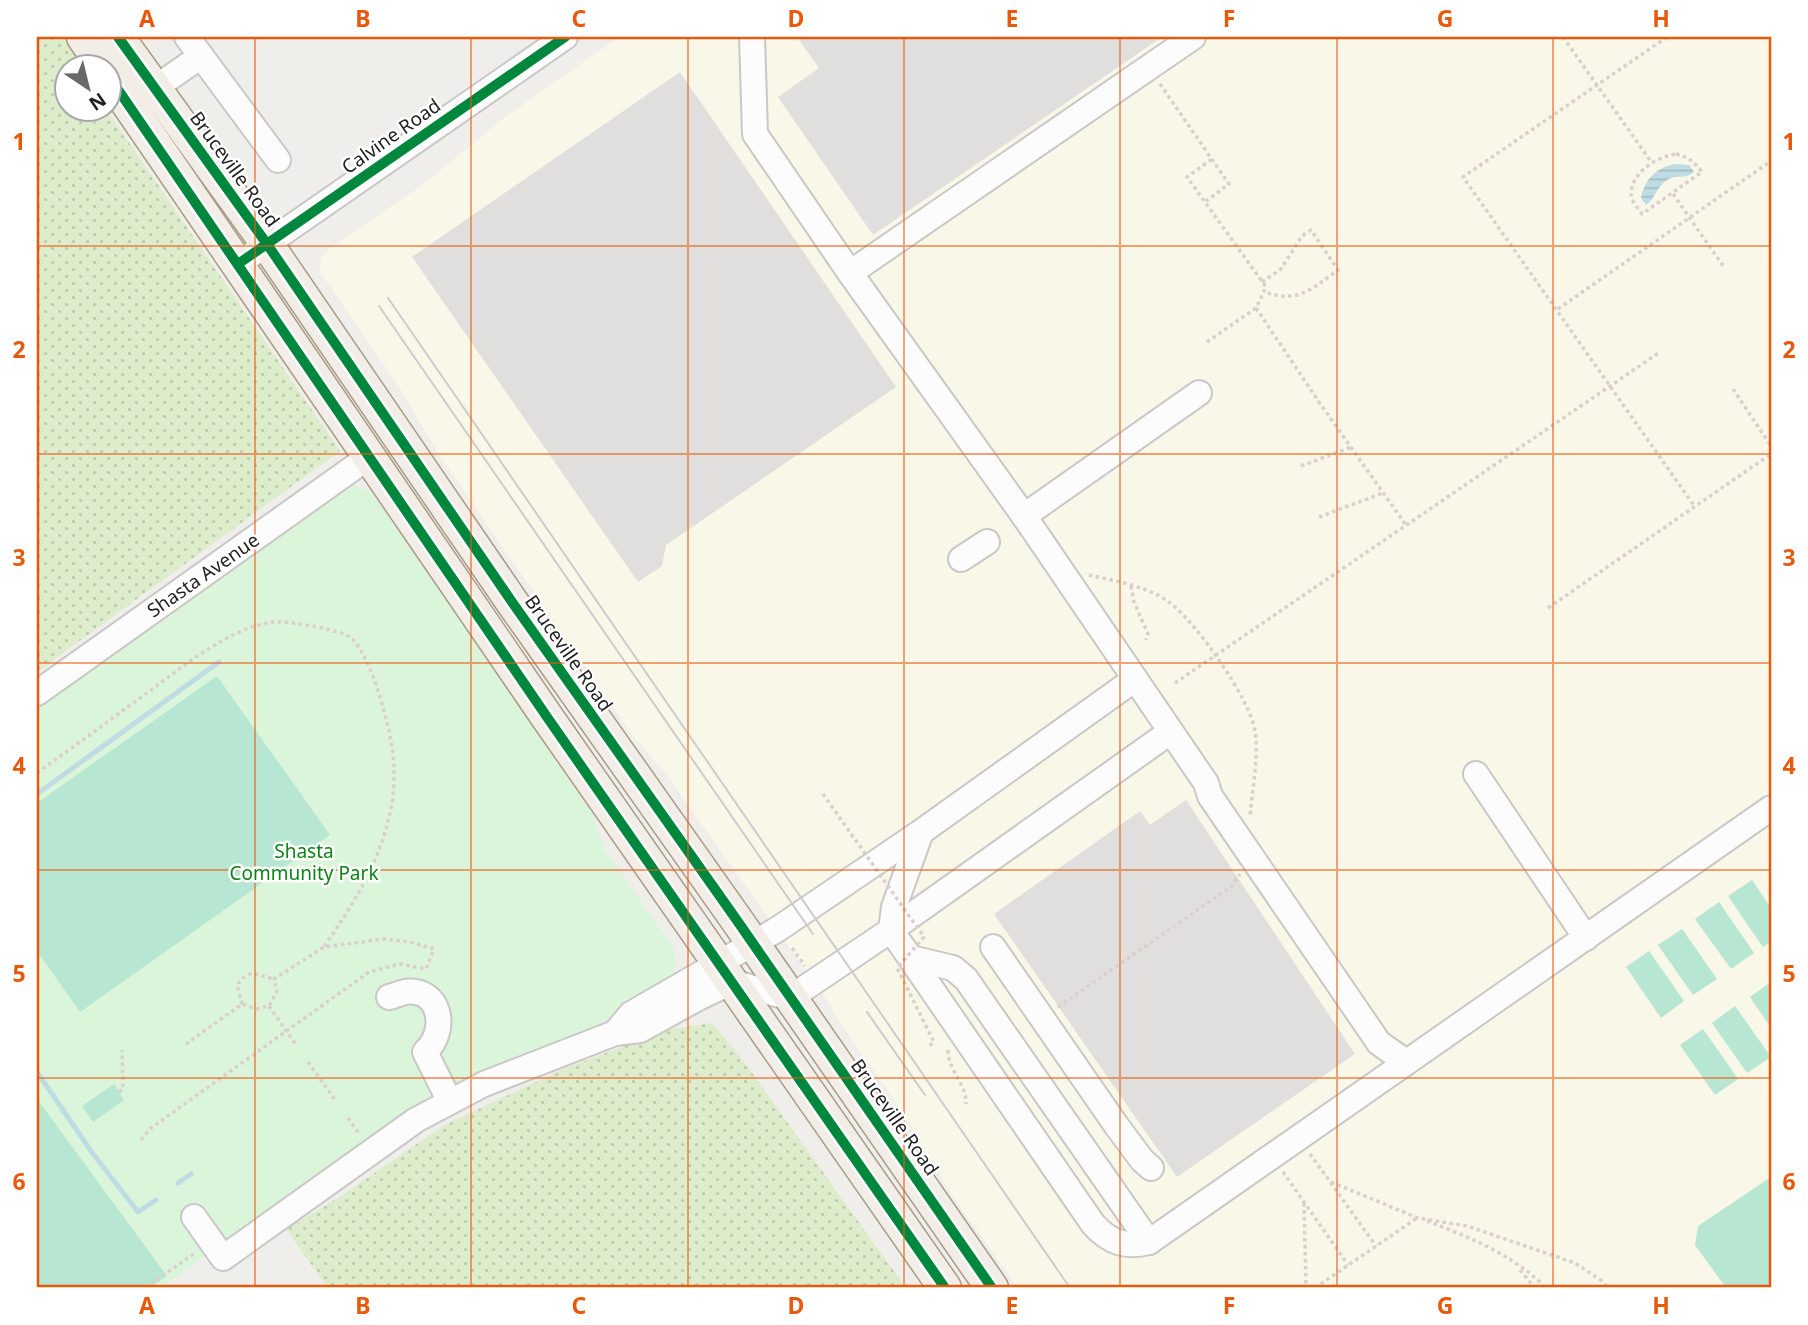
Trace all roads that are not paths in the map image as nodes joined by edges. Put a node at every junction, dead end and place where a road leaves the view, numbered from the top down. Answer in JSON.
{"nodes":[{"id":1,"x":83,"y":37,"type":"edge"},
{"id":2,"x":118,"y":37,"type":"edge"},
{"id":3,"x":565,"y":37,"type":"edge"},
{"id":4,"x":752,"y":37,"type":"edge"},
{"id":5,"x":1193,"y":37,"type":"edge"},
{"id":6,"x":194,"y":46,"type":"edge"},
{"id":7,"x":93,"y":52,"type":"edge"},
{"id":8,"x":155,"y":88,"type":"junction"},
{"id":9,"x":122,"y":95,"type":"edge"},
{"id":10,"x":278,"y":160,"type":"dead end"},
{"id":11,"x":267,"y":244,"type":"junction"},
{"id":12,"x":238,"y":264,"type":"junction"},
{"id":13,"x":850,"y":273,"type":"junction"},
{"id":14,"x":1199,"y":393,"type":"dead end"},
{"id":15,"x":370,"y":456,"type":"junction"},
{"id":16,"x":1024,"y":516,"type":"junction"},
{"id":17,"x":986,"y":542,"type":"dead end"},
{"id":18,"x":961,"y":559,"type":"dead end"},
{"id":19,"x":512,"y":603,"type":"junction"},
{"id":20,"x":1135,"y":679,"type":"junction"},
{"id":21,"x":37,"y":693,"type":"edge"},
{"id":22,"x":1170,"y":732,"type":"junction"},
{"id":23,"x":1476,"y":774,"type":"dead end"},
{"id":24,"x":1771,"y":808,"type":"edge"},
{"id":25,"x":921,"y":832,"type":"junction"},
{"id":26,"x":891,"y":930,"type":"junction"},
{"id":27,"x":1586,"y":938,"type":"junction"},
{"id":28,"x":753,"y":944,"type":"junction"},
{"id":29,"x":993,"y":947,"type":"dead end"},
{"id":30,"x":911,"y":958,"type":"junction"},
{"id":31,"x":725,"y":972,"type":"junction"},
{"id":32,"x":389,"y":998,"type":"dead end"},
{"id":33,"x":790,"y":998,"type":"junction"},
{"id":34,"x":1406,"y":1062,"type":"junction"},
{"id":35,"x":449,"y":1100,"type":"junction"},
{"id":36,"x":1151,"y":1168,"type":"dead end"},
{"id":37,"x":194,"y":1217,"type":"dead end"},
{"id":38,"x":1149,"y":1242,"type":"junction"},
{"id":39,"x":945,"y":1288,"type":"edge"},
{"id":40,"x":992,"y":1288,"type":"edge"}],
"edges":[{"from":1,"to":7,"type":"main road"},
{"from":2,"to":8,"type":"main road","name":"Bruceville Road"},
{"from":3,"to":11,"type":"street","name":"Calvine Road"},
{"from":4,"to":13,"type":"street"},
{"from":5,"to":13,"type":"street"},
{"from":6,"to":8,"type":"street"},
{"from":6,"to":10,"type":"street"},
{"from":8,"to":11,"type":"main road","name":"Bruceville Road"},
{"from":9,"to":12,"type":"main road"},
{"from":11,"to":12,"type":"street","name":"Calvine Road"},
{"from":11,"to":19,"type":"main road","name":"Bruceville Road"},
{"from":12,"to":15,"type":"main road"},
{"from":13,"to":16,"type":"street"},
{"from":14,"to":16,"type":"street"},
{"from":15,"to":19,"type":"main road"},
{"from":15,"to":21,"type":"street","name":"Shasta Avenue"},
{"from":15,"to":31,"type":"main road"},
{"from":16,"to":20,"type":"street"},
{"from":17,"to":18,"type":"street"},
{"from":19,"to":28,"type":"main road","name":"Bruceville Road"},
{"from":20,"to":22,"type":"street"},
{"from":20,"to":25,"type":"street"},
{"from":22,"to":26,"type":"street"},
{"from":22,"to":34,"type":"street"},
{"from":23,"to":27,"type":"street"},
{"from":24,"to":27,"type":"street"},
{"from":25,"to":26,"type":"street"},
{"from":25,"to":28,"type":"street"},
{"from":26,"to":30,"type":"street"},
{"from":26,"to":33,"type":"street"},
{"from":27,"to":34,"type":"street"},
{"from":28,"to":31,"type":"street"},
{"from":28,"to":33,"type":"main road","name":"Bruceville Road"},
{"from":29,"to":36,"type":"street"},
{"from":30,"to":38,"type":"street"},
{"from":30,"to":38,"type":"street"},
{"from":31,"to":33,"type":"street"},
{"from":31,"to":35,"type":"street"},
{"from":31,"to":39,"type":"main road"},
{"from":32,"to":35,"type":"street"},
{"from":33,"to":40,"type":"main road","name":"Bruceville Road"},
{"from":34,"to":38,"type":"street"},
{"from":35,"to":37,"type":"street"}]}
